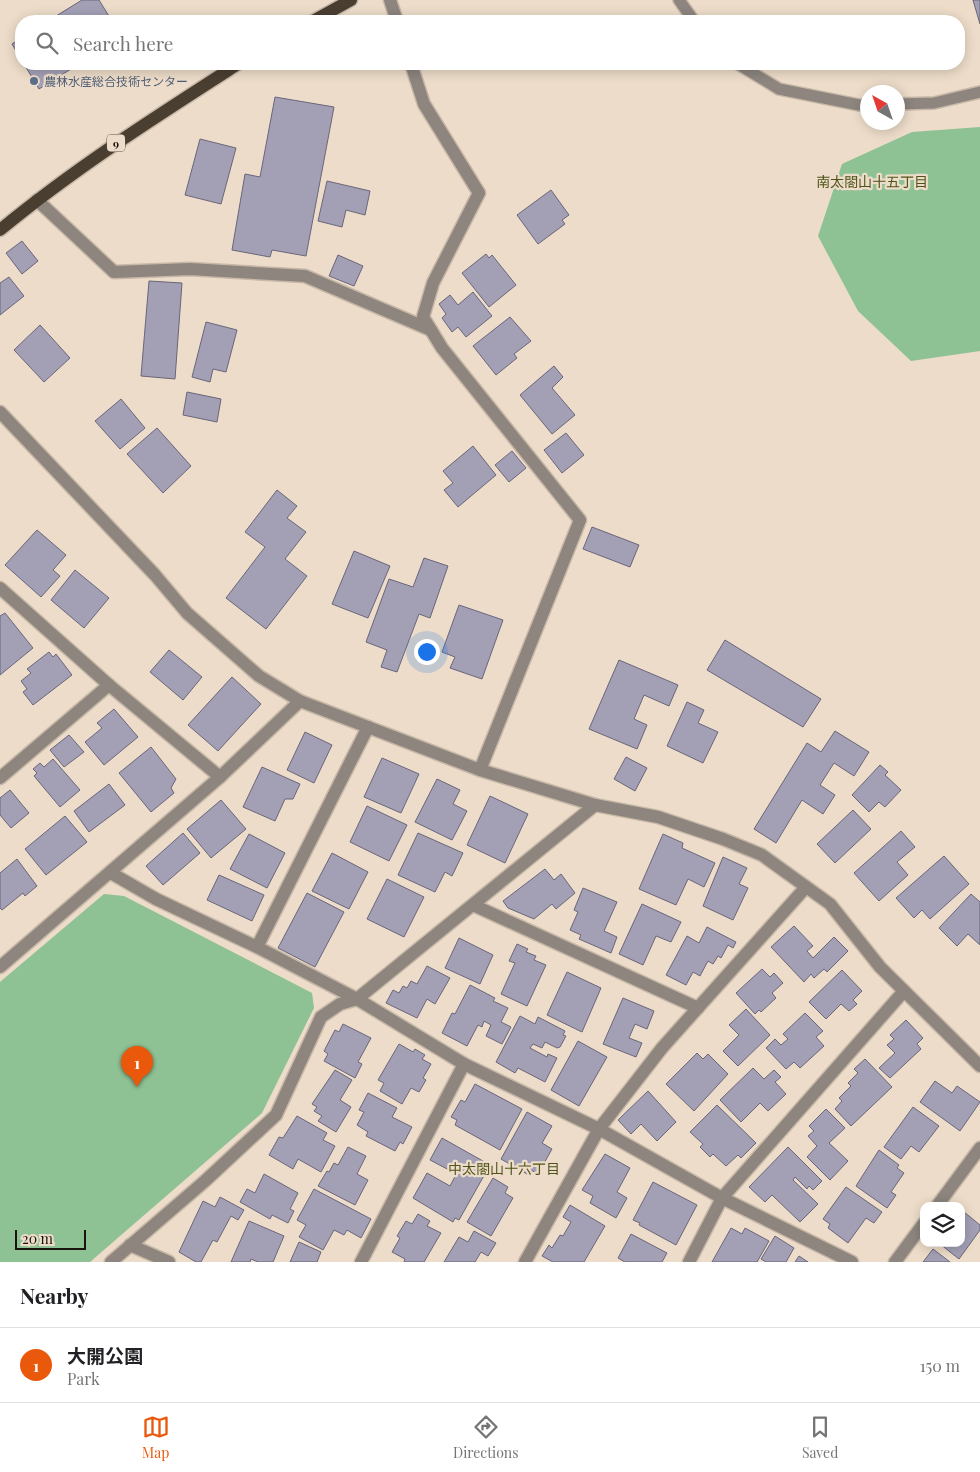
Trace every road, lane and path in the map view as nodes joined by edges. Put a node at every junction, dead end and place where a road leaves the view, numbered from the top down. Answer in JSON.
{"nodes":[{"id":1,"x":351,"y":0,"type":"edge"},
{"id":2,"x":390,"y":0,"type":"edge"},
{"id":3,"x":679,"y":0,"type":"edge"},
{"id":4,"x":325,"y":15,"type":"edge"},
{"id":5,"x":395,"y":15,"type":"edge"},
{"id":6,"x":690,"y":15,"type":"edge"},
{"id":7,"x":229,"y":70,"type":"edge"},
{"id":8,"x":413,"y":70,"type":"edge"},
{"id":9,"x":748,"y":70,"type":"edge"},
{"id":10,"x":980,"y":92,"type":"edge"},
{"id":11,"x":905,"y":104,"type":"edge"},
{"id":12,"x":860,"y":105,"type":"edge"},
{"id":13,"x":36,"y":200,"type":"junction"},
{"id":14,"x":0,"y":230,"type":"edge"},
{"id":15,"x":431,"y":330,"type":"junction"},
{"id":16,"x":0,"y":412,"type":"edge"},
{"id":17,"x":2,"y":594,"type":"edge"},
{"id":18,"x":109,"y":685,"type":"junction"},
{"id":19,"x":300,"y":701,"type":"junction"},
{"id":20,"x":368,"y":727,"type":"junction"},
{"id":21,"x":480,"y":770,"type":"junction"},
{"id":22,"x":220,"y":777,"type":"junction"},
{"id":23,"x":0,"y":778,"type":"edge"},
{"id":24,"x":594,"y":805,"type":"junction"},
{"id":25,"x":111,"y":873,"type":"junction"},
{"id":26,"x":806,"y":886,"type":"junction"},
{"id":27,"x":473,"y":905,"type":"junction"},
{"id":28,"x":257,"y":947,"type":"junction"},
{"id":29,"x":0,"y":967,"type":"edge"},
{"id":30,"x":904,"y":991,"type":"junction"},
{"id":31,"x":357,"y":999,"type":"junction"},
{"id":32,"x":698,"y":1008,"type":"junction"},
{"id":33,"x":464,"y":1064,"type":"junction"},
{"id":34,"x":980,"y":1066,"type":"edge"},
{"id":35,"x":599,"y":1128,"type":"junction"},
{"id":36,"x":980,"y":1148,"type":"edge"},
{"id":37,"x":722,"y":1198,"type":"junction"},
{"id":38,"x":940,"y":1202,"type":"edge"},
{"id":39,"x":920,"y":1228,"type":"edge"},
{"id":40,"x":130,"y":1245,"type":"junction"},
{"id":41,"x":111,"y":1262,"type":"edge"},
{"id":42,"x":169,"y":1262,"type":"edge"},
{"id":43,"x":361,"y":1262,"type":"edge"},
{"id":44,"x":525,"y":1262,"type":"edge"},
{"id":45,"x":689,"y":1262,"type":"edge"},
{"id":46,"x":852,"y":1262,"type":"edge"},
{"id":47,"x":895,"y":1262,"type":"edge"}],
"edges":[{"from":1,"to":4,"type":"main road"},
{"from":2,"to":5,"type":"street"},
{"from":3,"to":6,"type":"lane"},
{"from":7,"to":13,"type":"main road","number":"9"},
{"from":8,"to":15,"type":"street"},
{"from":9,"to":12,"type":"lane"},
{"from":10,"to":11,"type":"lane"},
{"from":13,"to":14,"type":"main road","number":"9"},
{"from":13,"to":15,"type":"street"},
{"from":15,"to":21,"type":"street"},
{"from":16,"to":19,"type":"street"},
{"from":17,"to":18,"type":"street"},
{"from":18,"to":22,"type":"street"},
{"from":18,"to":23,"type":"street"},
{"from":19,"to":20,"type":"street"},
{"from":19,"to":22,"type":"street"},
{"from":20,"to":21,"type":"street"},
{"from":20,"to":28,"type":"street"},
{"from":21,"to":24,"type":"street"},
{"from":22,"to":25,"type":"street"},
{"from":24,"to":26,"type":"street"},
{"from":24,"to":27,"type":"street"},
{"from":25,"to":28,"type":"street"},
{"from":25,"to":29,"type":"street"},
{"from":26,"to":30,"type":"street"},
{"from":26,"to":32,"type":"street"},
{"from":27,"to":31,"type":"street"},
{"from":27,"to":32,"type":"street"},
{"from":28,"to":31,"type":"street"},
{"from":30,"to":34,"type":"street"},
{"from":30,"to":37,"type":"street"},
{"from":31,"to":33,"type":"street"},
{"from":31,"to":40,"type":"street"},
{"from":32,"to":35,"type":"street"},
{"from":33,"to":35,"type":"street"},
{"from":33,"to":43,"type":"street"},
{"from":35,"to":37,"type":"street"},
{"from":35,"to":44,"type":"street"},
{"from":36,"to":38,"type":"street"},
{"from":37,"to":45,"type":"street"},
{"from":37,"to":46,"type":"street"},
{"from":39,"to":47,"type":"street"},
{"from":40,"to":41,"type":"street"},
{"from":40,"to":42,"type":"street"}]}
